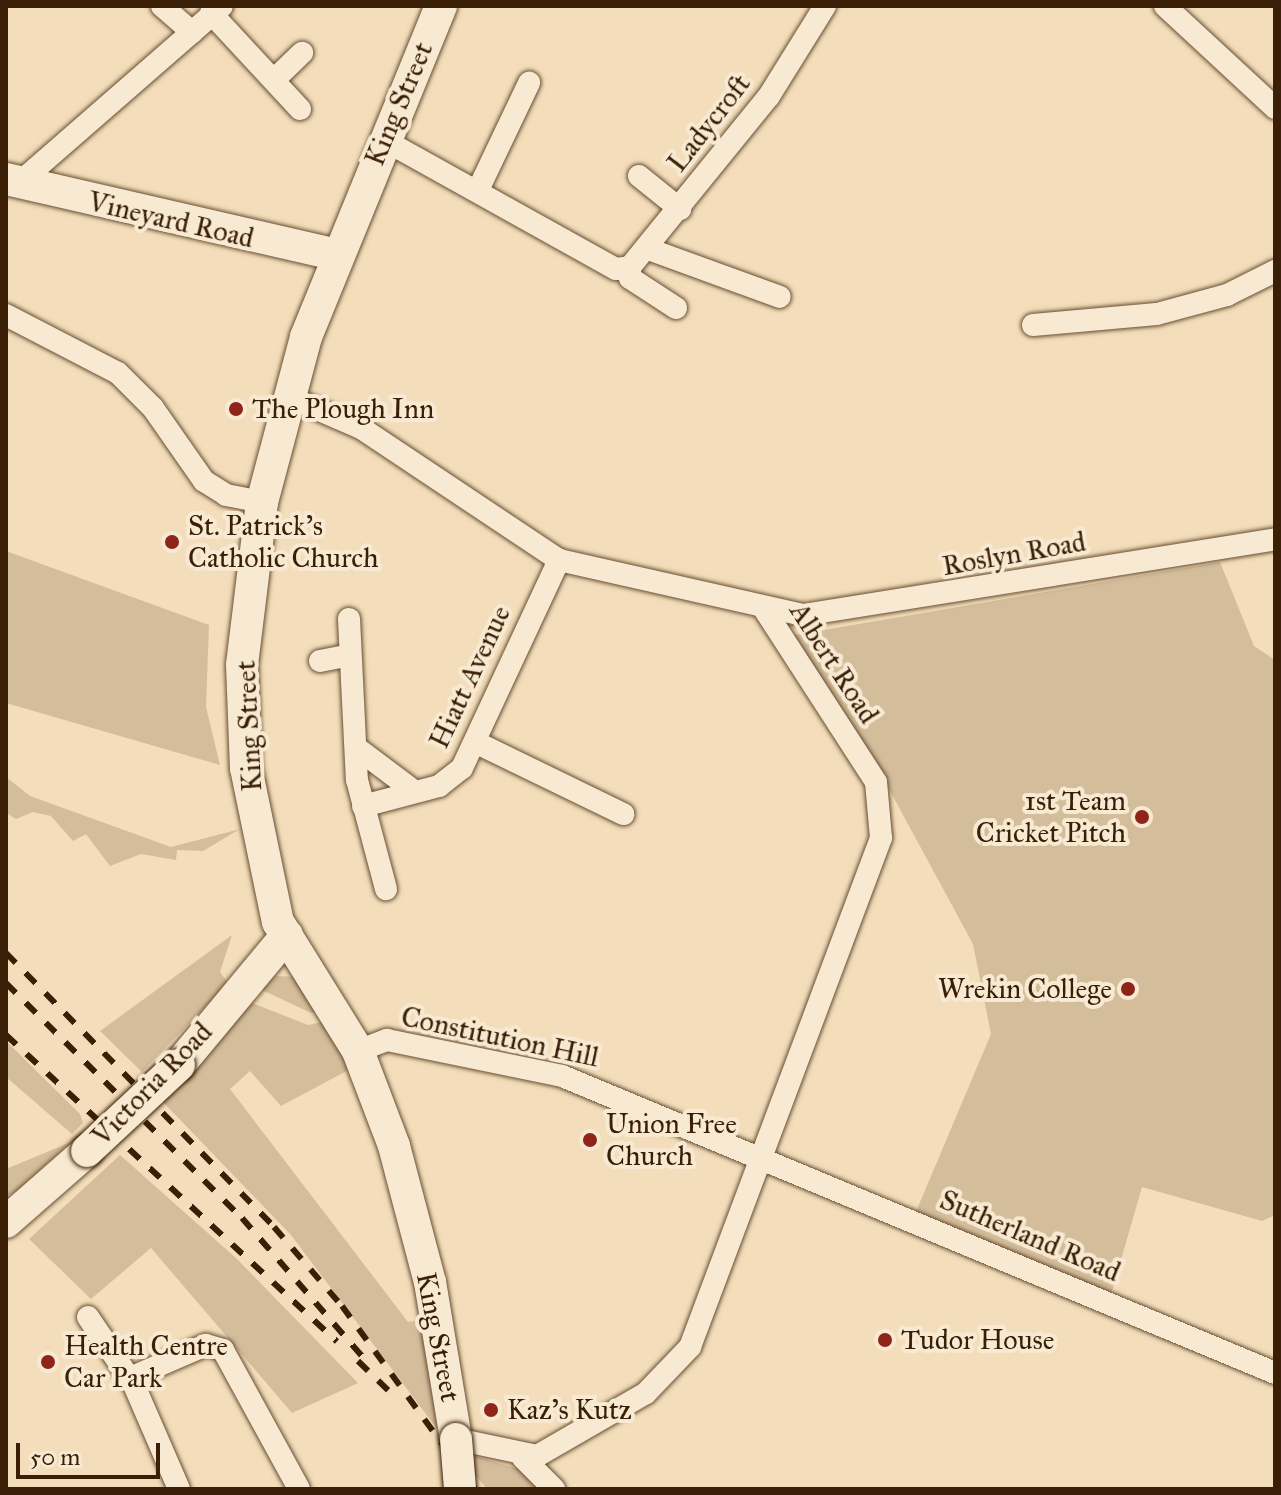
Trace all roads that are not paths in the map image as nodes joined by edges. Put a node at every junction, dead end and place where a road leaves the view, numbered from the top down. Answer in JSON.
{"nodes":[{"id":1,"x":162,"y":6,"type":"edge"},
{"id":2,"x":441,"y":6,"type":"edge"},
{"id":3,"x":825,"y":6,"type":"edge"},
{"id":4,"x":1165,"y":6,"type":"edge"},
{"id":5,"x":217,"y":9,"type":"edge"},
{"id":6,"x":192,"y":32,"type":"junction"},
{"id":7,"x":302,"y":53,"type":"dead end"},
{"id":8,"x":277,"y":77,"type":"junction"},
{"id":9,"x":529,"y":83,"type":"dead end"},
{"id":10,"x":1275,"y":108,"type":"edge"},
{"id":11,"x":300,"y":109,"type":"dead end"},
{"id":12,"x":384,"y":140,"type":"junction"},
{"id":13,"x":22,"y":176,"type":"edge"},
{"id":14,"x":652,"y":178,"type":"dead end"},
{"id":15,"x":478,"y":190,"type":"junction"},
{"id":16,"x":680,"y":209,"type":"junction"},
{"id":17,"x":651,"y":250,"type":"junction"},
{"id":18,"x":337,"y":255,"type":"junction"},
{"id":19,"x":630,"y":267,"type":"junction"},
{"id":20,"x":1275,"y":271,"type":"edge"},
{"id":21,"x":780,"y":297,"type":"dead end"},
{"id":22,"x":676,"y":308,"type":"dead end"},
{"id":23,"x":6,"y":315,"type":"edge"},
{"id":24,"x":1033,"y":325,"type":"dead end"},
{"id":25,"x":289,"y":397,"type":"junction"},
{"id":26,"x":262,"y":502,"type":"junction"},
{"id":27,"x":1275,"y":539,"type":"edge"},
{"id":28,"x":559,"y":560,"type":"junction"},
{"id":29,"x":763,"y":607,"type":"junction"},
{"id":30,"x":350,"y":626,"type":"dead end"},
{"id":31,"x":346,"y":656,"type":"junction"},
{"id":32,"x":320,"y":661,"type":"dead end"},
{"id":33,"x":475,"y":742,"type":"junction"},
{"id":34,"x":358,"y":749,"type":"junction"},
{"id":35,"x":410,"y":788,"type":"junction"},
{"id":36,"x":363,"y":806,"type":"junction"},
{"id":37,"x":623,"y":814,"type":"dead end"},
{"id":38,"x":386,"y":889,"type":"dead end"},
{"id":39,"x":287,"y":935,"type":"junction"},
{"id":40,"x":358,"y":1051,"type":"junction"},
{"id":41,"x":761,"y":1153,"type":"junction"},
{"id":42,"x":6,"y":1222,"type":"edge"},
{"id":43,"x":88,"y":1317,"type":"dead end"},
{"id":44,"x":1275,"y":1373,"type":"edge"},
{"id":45,"x":130,"y":1378,"type":"junction"},
{"id":46,"x":456,"y":1439,"type":"junction"},
{"id":47,"x":523,"y":1458,"type":"junction"},
{"id":48,"x":179,"y":1489,"type":"edge"},
{"id":49,"x":299,"y":1489,"type":"edge"},
{"id":50,"x":460,"y":1489,"type":"edge"},
{"id":51,"x":554,"y":1489,"type":"edge"}],
"edges":[{"from":1,"to":6,"type":"street"},
{"from":2,"to":12,"type":"street","name":"King Street"},
{"from":3,"to":16,"type":"street","name":"Ladycroft"},
{"from":4,"to":10,"type":"street"},
{"from":5,"to":6,"type":"street"},
{"from":5,"to":8,"type":"street"},
{"from":6,"to":13,"type":"street"},
{"from":7,"to":8,"type":"street"},
{"from":8,"to":11,"type":"street"},
{"from":9,"to":15,"type":"street"},
{"from":12,"to":15,"type":"street"},
{"from":12,"to":18,"type":"street","name":"King Street"},
{"from":13,"to":18,"type":"street","name":"Vineyard Road"},
{"from":14,"to":16,"type":"street"},
{"from":15,"to":19,"type":"street"},
{"from":16,"to":17,"type":"street","name":"Ladycroft"},
{"from":17,"to":19,"type":"street","name":"Ladycroft"},
{"from":17,"to":21,"type":"street"},
{"from":18,"to":25,"type":"street","name":"King Street"},
{"from":19,"to":22,"type":"street"},
{"from":20,"to":24,"type":"street"},
{"from":23,"to":26,"type":"street"},
{"from":25,"to":26,"type":"street","name":"King Street"},
{"from":25,"to":28,"type":"street","name":"Albert Road"},
{"from":26,"to":39,"type":"street","name":"King Street"},
{"from":27,"to":29,"type":"street","name":"Roslyn Road"},
{"from":28,"to":29,"type":"street","name":"Albert Road"},
{"from":28,"to":33,"type":"street","name":"Hiatt Avenue"},
{"from":29,"to":41,"type":"street","name":"Albert Road"},
{"from":30,"to":31,"type":"street"},
{"from":31,"to":32,"type":"street"},
{"from":31,"to":34,"type":"street"},
{"from":33,"to":35,"type":"street","name":"Hiatt Avenue"},
{"from":33,"to":37,"type":"street"},
{"from":34,"to":35,"type":"street"},
{"from":34,"to":36,"type":"street"},
{"from":35,"to":36,"type":"street","name":"Hiatt Avenue"},
{"from":36,"to":38,"type":"street"},
{"from":39,"to":40,"type":"street","name":"King Street"},
{"from":39,"to":42,"type":"street","name":"Victoria Road","bridge":true},
{"from":40,"to":41,"type":"street","name":"Constitution Hill"},
{"from":40,"to":46,"type":"street","name":"King Street"},
{"from":41,"to":44,"type":"street","name":"Sutherland Road"},
{"from":41,"to":47,"type":"street"},
{"from":43,"to":45,"type":"street"},
{"from":45,"to":48,"type":"street"},
{"from":45,"to":49,"type":"street"},
{"from":46,"to":47,"type":"street"},
{"from":46,"to":50,"type":"street","name":"King Street","bridge":true},
{"from":47,"to":51,"type":"street"}]}
